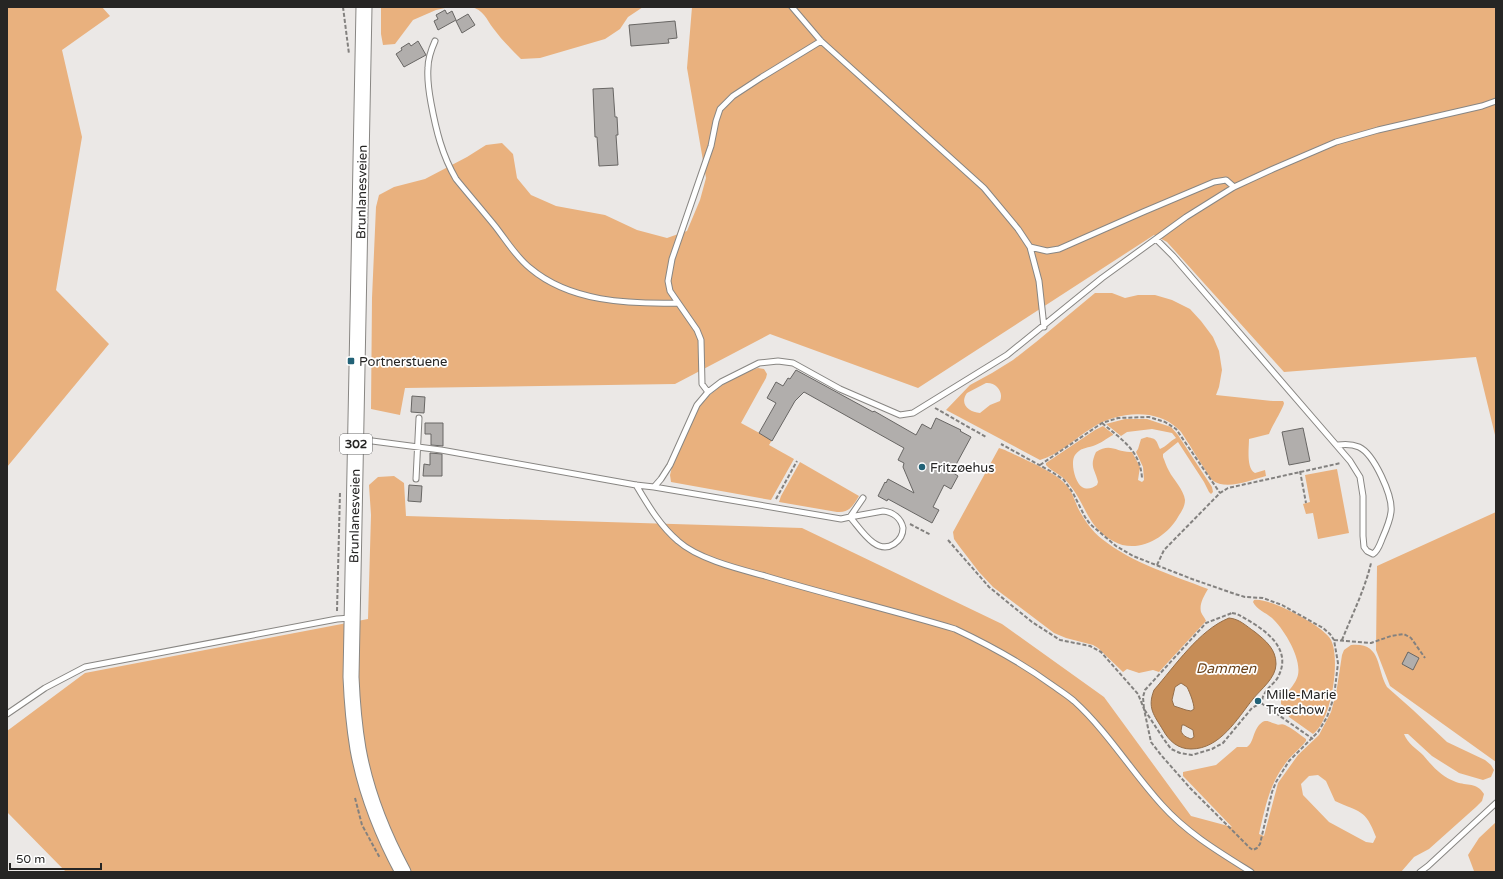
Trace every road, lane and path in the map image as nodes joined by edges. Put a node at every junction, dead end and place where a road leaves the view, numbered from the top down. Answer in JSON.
{"nodes":[{"id":1,"x":364,"y":7,"type":"edge"},
{"id":2,"x":792,"y":7,"type":"edge"},
{"id":3,"x":821,"y":41,"type":"junction"},
{"id":4,"x":435,"y":42,"type":"dead end"},
{"id":5,"x":1496,"y":100,"type":"edge"},
{"id":6,"x":1234,"y":187,"type":"junction"},
{"id":7,"x":1156,"y":239,"type":"junction"},
{"id":8,"x":1030,"y":247,"type":"junction"},
{"id":9,"x":678,"y":303,"type":"junction"},
{"id":10,"x":1044,"y":327,"type":"junction"},
{"id":11,"x":708,"y":392,"type":"junction"},
{"id":12,"x":929,"y":405,"type":"junction"},
{"id":13,"x":419,"y":418,"type":"dead end"},
{"id":14,"x":1102,"y":423,"type":"junction"},
{"id":15,"x":986,"y":437,"type":"dead end"},
{"id":16,"x":356,"y":439,"type":"junction"},
{"id":17,"x":1001,"y":444,"type":"dead end"},
{"id":18,"x":1338,"y":445,"type":"junction"},
{"id":19,"x":418,"y":447,"type":"junction"},
{"id":20,"x":797,"y":461,"type":"dead end"},
{"id":21,"x":1350,"y":461,"type":"junction"},
{"id":22,"x":1040,"y":465,"type":"junction"},
{"id":23,"x":1300,"y":471,"type":"junction"},
{"id":24,"x":416,"y":478,"type":"dead end"},
{"id":25,"x":1142,"y":478,"type":"dead end"},
{"id":26,"x":636,"y":485,"type":"junction"},
{"id":27,"x":654,"y":487,"type":"junction"},
{"id":28,"x":1220,"y":493,"type":"junction"},
{"id":29,"x":863,"y":498,"type":"dead end"},
{"id":30,"x":1306,"y":503,"type":"dead end"},
{"id":31,"x":773,"y":508,"type":"junction"},
{"id":32,"x":850,"y":516,"type":"junction"},
{"id":33,"x":901,"y":522,"type":"junction"},
{"id":34,"x":931,"y":535,"type":"dead end"},
{"id":35,"x":948,"y":540,"type":"dead end"},
{"id":36,"x":1373,"y":554,"type":"junction"},
{"id":37,"x":1157,"y":566,"type":"junction"},
{"id":38,"x":352,"y":618,"type":"junction"},
{"id":39,"x":1334,"y":640,"type":"junction"},
{"id":40,"x":1342,"y":640,"type":"junction"},
{"id":41,"x":1425,"y":658,"type":"dead end"},
{"id":42,"x":1261,"y":703,"type":"junction"},
{"id":43,"x":1144,"y":709,"type":"junction"},
{"id":44,"x":7,"y":714,"type":"edge"},
{"id":45,"x":1313,"y":739,"type":"junction"},
{"id":46,"x":1496,"y":803,"type":"edge"},
{"id":47,"x":402,"y":872,"type":"edge"},
{"id":48,"x":1251,"y":872,"type":"edge"},
{"id":49,"x":1420,"y":872,"type":"edge"}],
"edges":[{"from":1,"to":16,"type":"main road","name":"Brunlanesveien","number":"302"},
{"from":2,"to":3,"type":"lane"},
{"from":3,"to":8,"type":"lane"},
{"from":3,"to":9,"type":"lane"},
{"from":4,"to":9,"type":"lane"},
{"from":5,"to":6,"type":"lane"},
{"from":6,"to":7,"type":"lane"},
{"from":6,"to":8,"type":"lane"},
{"from":7,"to":10,"type":"lane"},
{"from":7,"to":18,"type":"lane"},
{"from":8,"to":10,"type":"lane"},
{"from":9,"to":11,"type":"lane"},
{"from":10,"to":12,"type":"lane"},
{"from":11,"to":12,"type":"lane"},
{"from":11,"to":27,"type":"lane"},
{"from":12,"to":15,"type":"path"},
{"from":13,"to":19,"type":"lane"},
{"from":14,"to":22,"type":"path"},
{"from":14,"to":25,"type":"path"},
{"from":14,"to":28,"type":"path"},
{"from":16,"to":19,"type":"lane"},
{"from":16,"to":38,"type":"main road","name":"Brunlanesveien","number":"302"},
{"from":17,"to":22,"type":"path"},
{"from":18,"to":21,"type":"lane"},
{"from":18,"to":36,"type":"lane"},
{"from":19,"to":24,"type":"lane"},
{"from":19,"to":26,"type":"lane"},
{"from":20,"to":31,"type":"path"},
{"from":21,"to":23,"type":"path"},
{"from":21,"to":36,"type":"lane"},
{"from":22,"to":37,"type":"path"},
{"from":23,"to":28,"type":"path"},
{"from":23,"to":30,"type":"path"},
{"from":26,"to":27,"type":"lane"},
{"from":26,"to":48,"type":"lane"},
{"from":27,"to":31,"type":"lane"},
{"from":28,"to":37,"type":"path"},
{"from":29,"to":32,"type":"lane"},
{"from":31,"to":32,"type":"lane"},
{"from":32,"to":33,"type":"lane"},
{"from":32,"to":33,"type":"lane"},
{"from":33,"to":34,"type":"path"},
{"from":35,"to":43,"type":"path"},
{"from":36,"to":40,"type":"path"},
{"from":37,"to":39,"type":"path"},
{"from":38,"to":44,"type":"lane"},
{"from":38,"to":47,"type":"main road","name":"Brunlanesveien","number":"302"},
{"from":39,"to":40,"type":"path"},
{"from":39,"to":45,"type":"path"},
{"from":40,"to":41,"type":"path"},
{"from":42,"to":43,"type":"path"},
{"from":42,"to":43,"type":"path"},
{"from":42,"to":45,"type":"path"},
{"from":43,"to":45,"type":"path"},
{"from":46,"to":49,"type":"lane"}]}
